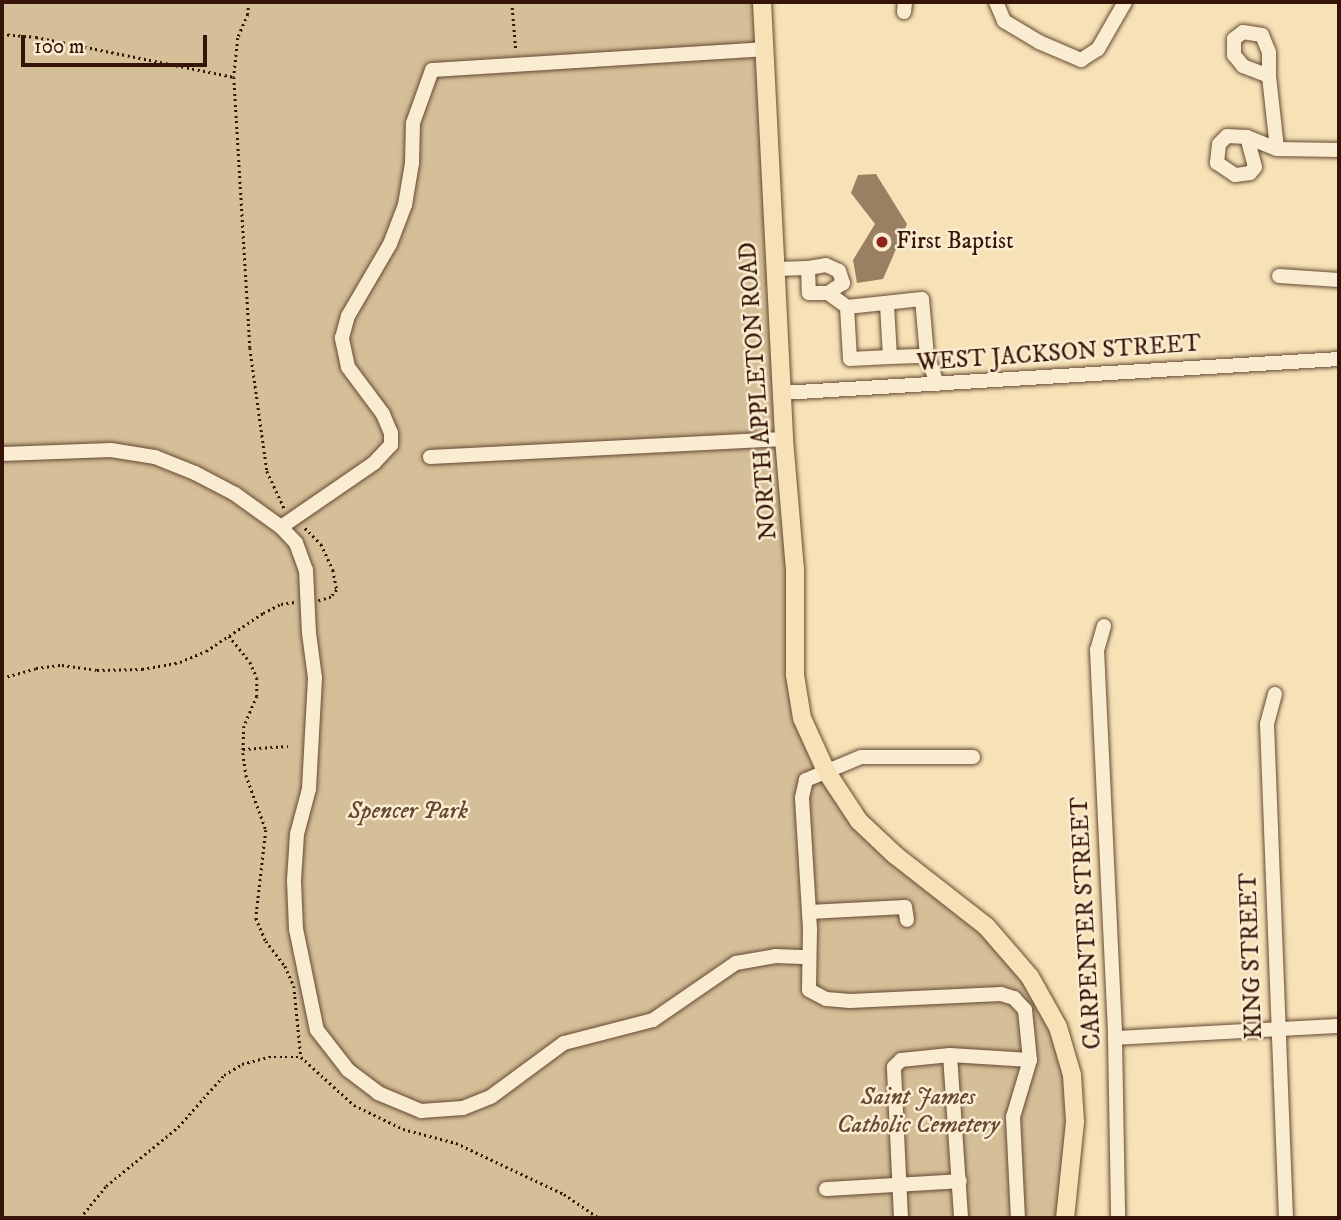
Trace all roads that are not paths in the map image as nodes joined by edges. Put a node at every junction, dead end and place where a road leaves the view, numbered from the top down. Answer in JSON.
{"nodes":[{"id":1,"x":762,"y":2,"type":"edge"},
{"id":2,"x":996,"y":2,"type":"edge"},
{"id":3,"x":1125,"y":2,"type":"edge"},
{"id":4,"x":764,"y":49,"type":"junction"},
{"id":5,"x":1269,"y":76,"type":"dead end"},
{"id":6,"x":1247,"y":137,"type":"dead end"},
{"id":7,"x":1277,"y":149,"type":"junction"},
{"id":8,"x":1339,"y":149,"type":"edge"},
{"id":9,"x":808,"y":268,"type":"junction"},
{"id":10,"x":776,"y":269,"type":"junction"},
{"id":11,"x":1279,"y":276,"type":"dead end"},
{"id":12,"x":1339,"y":280,"type":"edge"},
{"id":13,"x":828,"y":293,"type":"junction"},
{"id":14,"x":887,"y":305,"type":"junction"},
{"id":15,"x":847,"y":307,"type":"junction"},
{"id":16,"x":927,"y":356,"type":"junction"},
{"id":17,"x":890,"y":357,"type":"junction"},
{"id":18,"x":1339,"y":359,"type":"edge"},
{"id":19,"x":937,"y":384,"type":"junction"},
{"id":20,"x":782,"y":393,"type":"junction"},
{"id":21,"x":784,"y":439,"type":"junction"},
{"id":22,"x":2,"y":454,"type":"edge"},
{"id":23,"x":430,"y":457,"type":"dead end"},
{"id":24,"x":286,"y":523,"type":"junction"},
{"id":25,"x":1104,"y":626,"type":"dead end"},
{"id":26,"x":1275,"y":694,"type":"dead end"},
{"id":27,"x":973,"y":757,"type":"dead end"},
{"id":28,"x":826,"y":771,"type":"junction"},
{"id":29,"x":809,"y":912,"type":"junction"},
{"id":30,"x":907,"y":920,"type":"dead end"},
{"id":31,"x":808,"y":957,"type":"junction"},
{"id":32,"x":1339,"y":1026,"type":"edge"},
{"id":33,"x":1276,"y":1030,"type":"junction"},
{"id":34,"x":1115,"y":1038,"type":"junction"},
{"id":35,"x":950,"y":1055,"type":"junction"},
{"id":36,"x":1030,"y":1060,"type":"junction"},
{"id":37,"x":960,"y":1181,"type":"junction"},
{"id":38,"x":900,"y":1184,"type":"junction"},
{"id":39,"x":826,"y":1189,"type":"dead end"},
{"id":40,"x":901,"y":1218,"type":"edge"},
{"id":41,"x":961,"y":1218,"type":"edge"},
{"id":42,"x":1018,"y":1218,"type":"edge"},
{"id":43,"x":1065,"y":1218,"type":"edge"},
{"id":44,"x":1118,"y":1218,"type":"edge"},
{"id":45,"x":1286,"y":1218,"type":"edge"}],
"edges":[{"from":1,"to":4,"type":"main road","name":"NORTH APPLETON ROAD"},
{"from":2,"to":3,"type":"street"},
{"from":4,"to":10,"type":"main road","name":"NORTH APPLETON ROAD"},
{"from":4,"to":24,"type":"street"},
{"from":5,"to":7,"type":"street"},
{"from":6,"to":7,"type":"street"},
{"from":7,"to":8,"type":"street"},
{"from":9,"to":10,"type":"street"},
{"from":9,"to":13,"type":"street"},
{"from":9,"to":13,"type":"street"},
{"from":10,"to":20,"type":"main road","name":"NORTH APPLETON ROAD"},
{"from":11,"to":12,"type":"street"},
{"from":13,"to":15,"type":"street"},
{"from":14,"to":15,"type":"street"},
{"from":14,"to":16,"type":"street"},
{"from":14,"to":17,"type":"street"},
{"from":15,"to":17,"type":"street"},
{"from":16,"to":17,"type":"street"},
{"from":16,"to":19,"type":"street"},
{"from":18,"to":19,"type":"street","name":"WEST JACKSON STREET"},
{"from":19,"to":20,"type":"street","name":"WEST JACKSON STREET"},
{"from":20,"to":21,"type":"main road","name":"NORTH APPLETON ROAD"},
{"from":21,"to":23,"type":"street"},
{"from":21,"to":28,"type":"main road","name":"NORTH APPLETON ROAD"},
{"from":22,"to":24,"type":"street"},
{"from":24,"to":31,"type":"street"},
{"from":25,"to":34,"type":"street","name":"CARPENTER STREET"},
{"from":26,"to":33,"type":"street","name":"KING STREET"},
{"from":27,"to":28,"type":"street"},
{"from":28,"to":29,"type":"street"},
{"from":28,"to":43,"type":"main road","name":"NORTH APPLETON ROAD"},
{"from":29,"to":30,"type":"street"},
{"from":29,"to":31,"type":"street"},
{"from":31,"to":36,"type":"street"},
{"from":32,"to":33,"type":"street"},
{"from":33,"to":34,"type":"street"},
{"from":33,"to":45,"type":"street","name":"KING STREET"},
{"from":34,"to":44,"type":"street","name":"CARPENTER STREET"},
{"from":35,"to":36,"type":"street"},
{"from":35,"to":37,"type":"street"},
{"from":35,"to":38,"type":"street"},
{"from":36,"to":42,"type":"street"},
{"from":37,"to":38,"type":"street"},
{"from":37,"to":41,"type":"street"},
{"from":38,"to":39,"type":"street"},
{"from":38,"to":40,"type":"street"}]}
